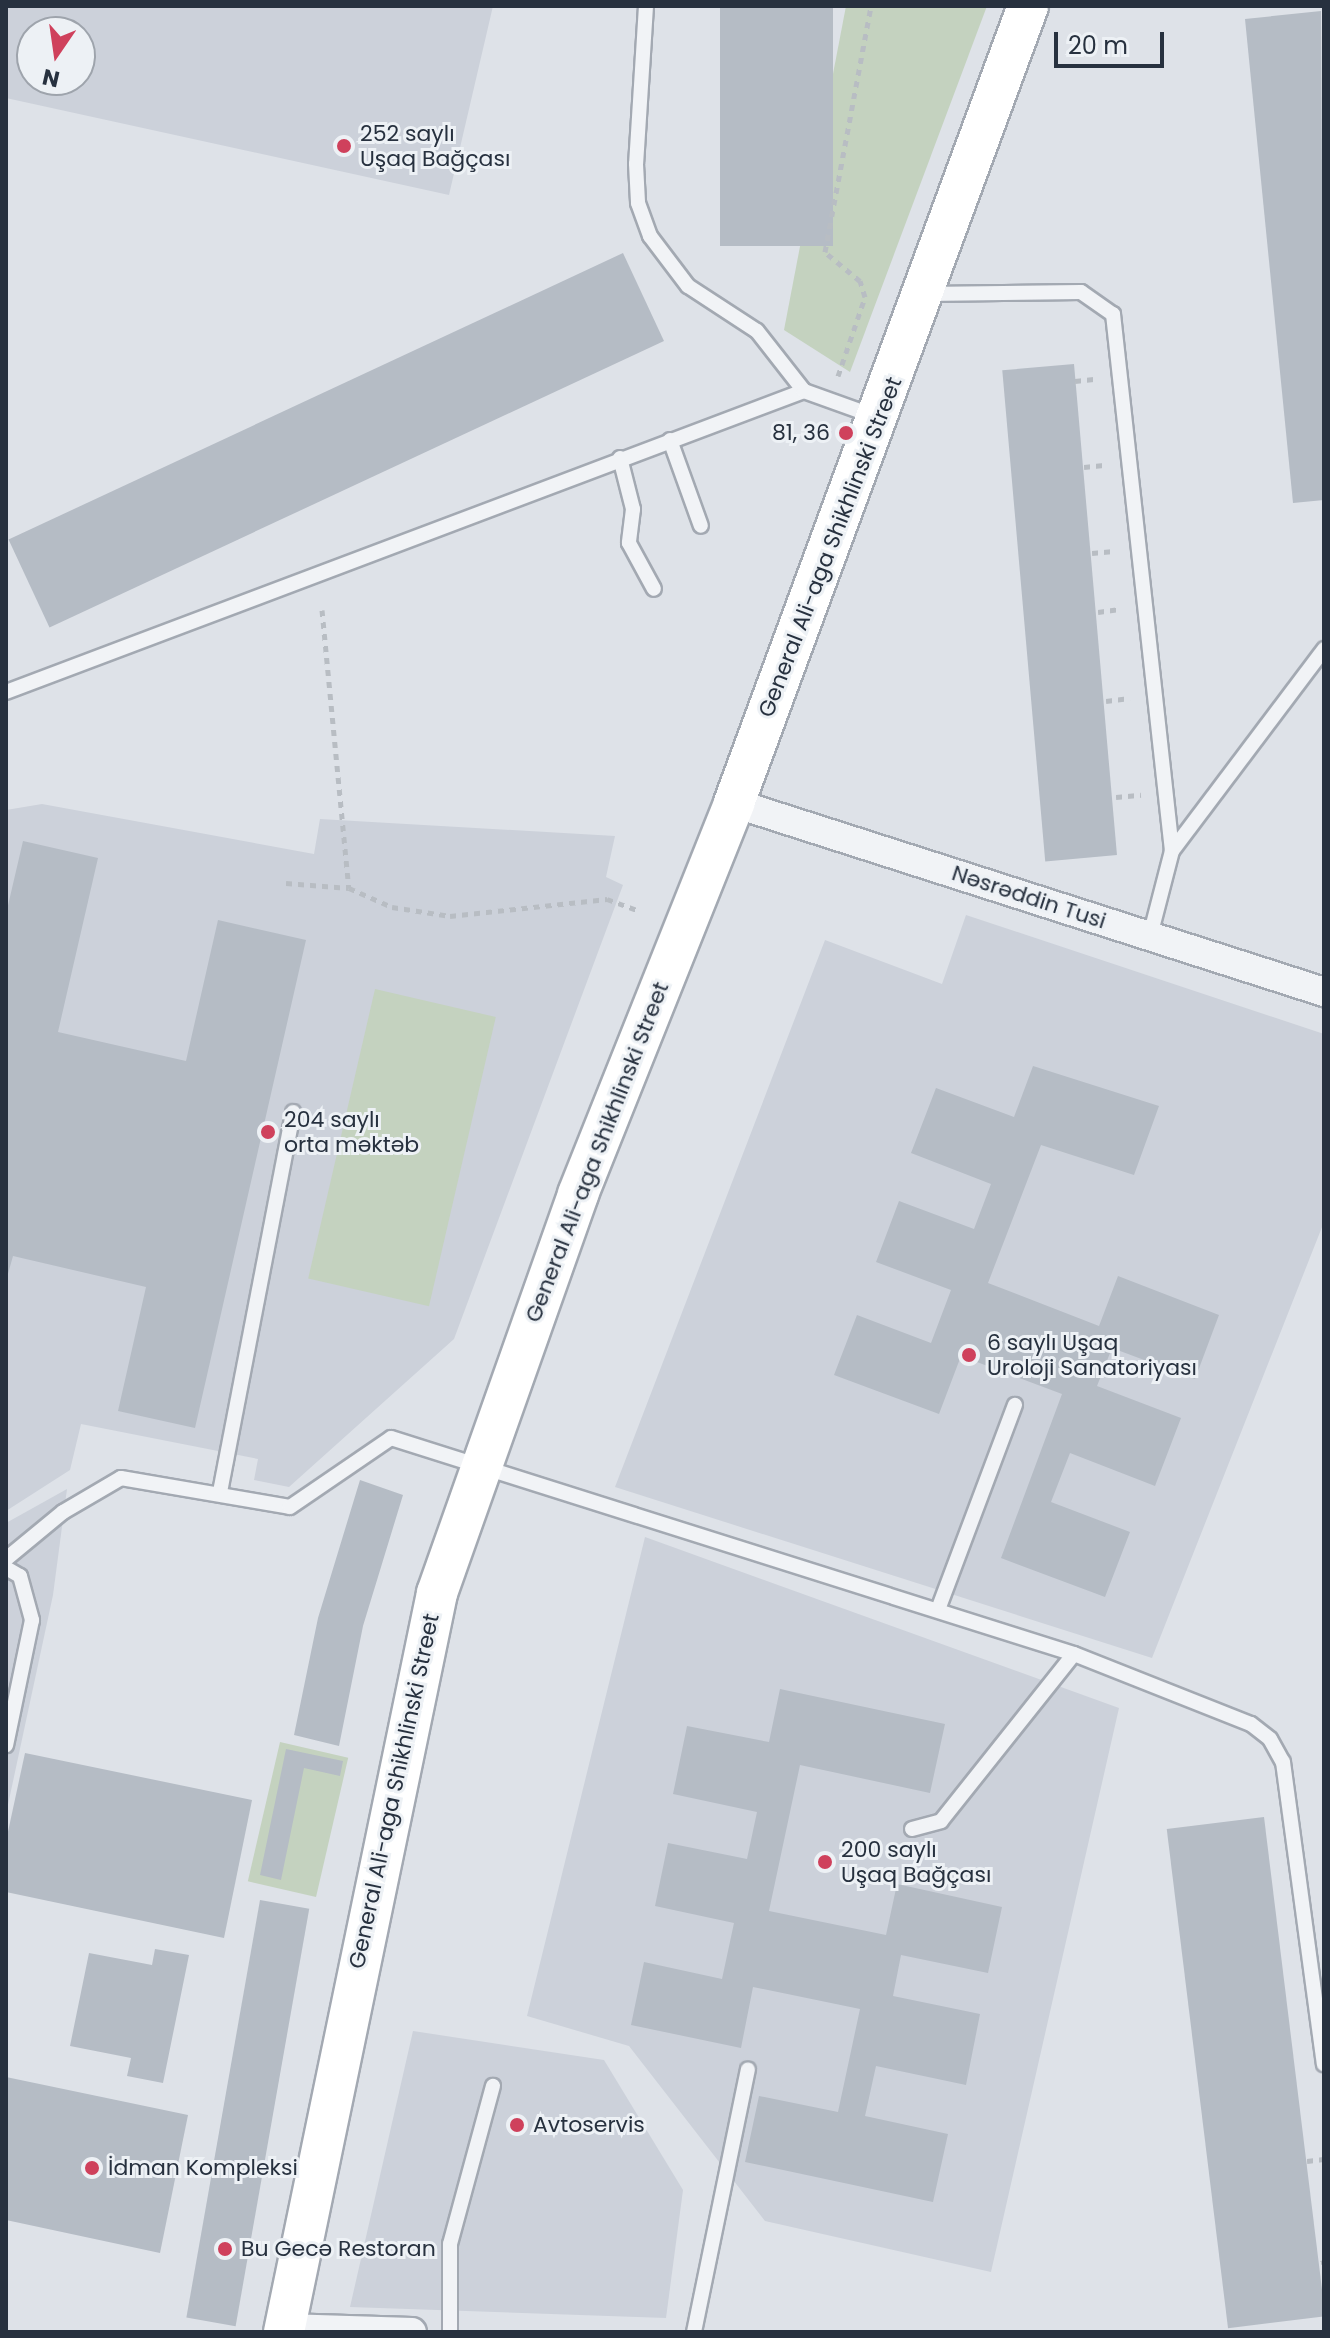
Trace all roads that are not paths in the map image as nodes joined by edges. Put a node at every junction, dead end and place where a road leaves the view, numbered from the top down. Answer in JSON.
{"nodes":[{"id":1,"x":1028,"y":6,"type":"edge"},
{"id":2,"x":647,"y":7,"type":"edge"},
{"id":3,"x":926,"y":294,"type":"junction"},
{"id":4,"x":804,"y":391,"type":"junction"},
{"id":5,"x":879,"y":418,"type":"junction"},
{"id":6,"x":670,"y":440,"type":"junction"},
{"id":7,"x":620,"y":458,"type":"junction"},
{"id":8,"x":701,"y":526,"type":"dead end"},
{"id":9,"x":654,"y":589,"type":"dead end"},
{"id":10,"x":1324,"y":649,"type":"edge"},
{"id":11,"x":6,"y":692,"type":"edge"},
{"id":12,"x":734,"y":803,"type":"junction"},
{"id":13,"x":1172,"y":851,"type":"junction"},
{"id":14,"x":1150,"y":936,"type":"junction"},
{"id":15,"x":1324,"y":992,"type":"edge"},
{"id":16,"x":293,"y":1112,"type":"dead end"},
{"id":17,"x":1015,"y":1405,"type":"dead end"},
{"id":18,"x":479,"y":1467,"type":"junction"},
{"id":19,"x":220,"y":1492,"type":"junction"},
{"id":20,"x":6,"y":1559,"type":"edge"},
{"id":21,"x":6,"y":1568,"type":"edge"},
{"id":22,"x":939,"y":1607,"type":"junction"},
{"id":23,"x":1074,"y":1654,"type":"junction"},
{"id":24,"x":6,"y":1745,"type":"edge"},
{"id":25,"x":912,"y":1829,"type":"dead end"},
{"id":26,"x":1324,"y":2064,"type":"edge"},
{"id":27,"x":748,"y":2069,"type":"dead end"},
{"id":28,"x":493,"y":2086,"type":"dead end"},
{"id":29,"x":285,"y":2330,"type":"edge"},
{"id":30,"x":412,"y":2332,"type":"edge"},
{"id":31,"x":450,"y":2332,"type":"edge"},
{"id":32,"x":694,"y":2332,"type":"edge"}],
"edges":[{"from":1,"to":3,"type":"main road","name":"General Ali-aga Shikhlinski Street"},
{"from":2,"to":4,"type":"lane"},
{"from":3,"to":5,"type":"main road","name":"General Ali-aga Shikhlinski Street"},
{"from":3,"to":13,"type":"lane"},
{"from":4,"to":5,"type":"lane"},
{"from":4,"to":6,"type":"lane"},
{"from":5,"to":12,"type":"main road","name":"General Ali-aga Shikhlinski Street"},
{"from":6,"to":7,"type":"lane"},
{"from":6,"to":8,"type":"lane"},
{"from":7,"to":9,"type":"lane"},
{"from":7,"to":11,"type":"lane"},
{"from":10,"to":13,"type":"lane"},
{"from":12,"to":14,"type":"street","name":"Nəsrəddin Tusi"},
{"from":12,"to":18,"type":"main road","name":"General Ali-aga Shikhlinski Street"},
{"from":13,"to":14,"type":"lane"},
{"from":14,"to":15,"type":"street","name":"Nəsrəddin Tusi"},
{"from":16,"to":19,"type":"lane"},
{"from":17,"to":22,"type":"lane"},
{"from":18,"to":19,"type":"lane"},
{"from":18,"to":22,"type":"lane"},
{"from":18,"to":29,"type":"main road","name":"General Ali-aga Shikhlinski Street"},
{"from":19,"to":20,"type":"lane"},
{"from":21,"to":24,"type":"lane"},
{"from":22,"to":23,"type":"lane"},
{"from":23,"to":25,"type":"lane"},
{"from":23,"to":26,"type":"lane"},
{"from":27,"to":32,"type":"lane"},
{"from":28,"to":31,"type":"lane"},
{"from":29,"to":30,"type":"street"}]}
